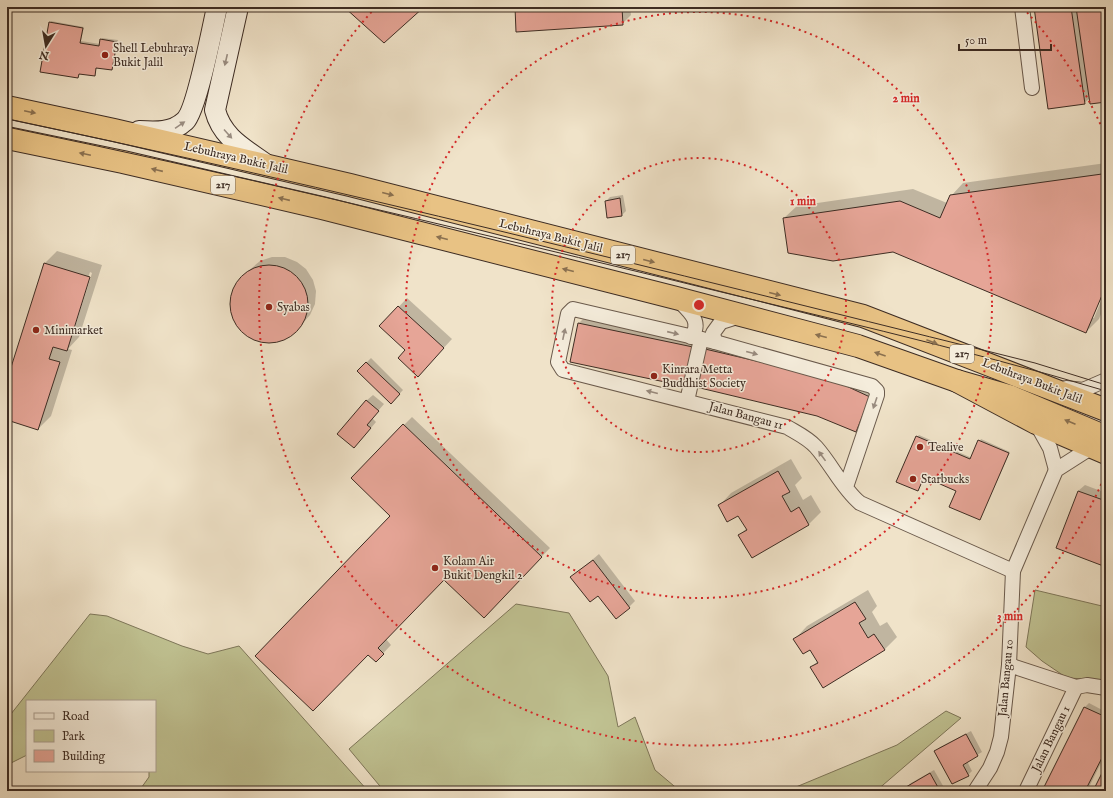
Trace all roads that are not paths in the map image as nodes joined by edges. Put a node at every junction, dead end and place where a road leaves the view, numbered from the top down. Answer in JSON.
{"nodes":[{"id":1,"x":217,"y":7,"type":"edge"},
{"id":2,"x":238,"y":7,"type":"edge"},
{"id":3,"x":1022,"y":7,"type":"edge"},
{"id":4,"x":212,"y":30,"type":"junction"},
{"id":5,"x":231,"y":34,"type":"junction"},
{"id":6,"x":1032,"y":88,"type":"dead end"},
{"id":7,"x":7,"y":107,"type":"edge"},
{"id":8,"x":114,"y":130,"type":"junction"},
{"id":9,"x":7,"y":138,"type":"edge"},
{"id":10,"x":267,"y":165,"type":"junction"},
{"id":11,"x":676,"y":298,"type":"junction"},
{"id":12,"x":743,"y":315,"type":"junction"},
{"id":13,"x":702,"y":340,"type":"junction"},
{"id":14,"x":1028,"y":380,"type":"junction"},
{"id":15,"x":1106,"y":380,"type":"edge"},
{"id":16,"x":957,"y":382,"type":"junction"},
{"id":17,"x":687,"y":401,"type":"junction"},
{"id":18,"x":1106,"y":410,"type":"edge"},
{"id":19,"x":1036,"y":423,"type":"junction"},
{"id":20,"x":1101,"y":446,"type":"edge"},
{"id":21,"x":1056,"y":470,"type":"junction"},
{"id":22,"x":846,"y":487,"type":"junction"},
{"id":23,"x":1013,"y":571,"type":"junction"},
{"id":24,"x":1008,"y":665,"type":"junction"},
{"id":25,"x":1076,"y":687,"type":"junction"},
{"id":26,"x":1106,"y":688,"type":"edge"},
{"id":27,"x":975,"y":791,"type":"edge"},
{"id":28,"x":1026,"y":791,"type":"edge"}],
"edges":[{"from":1,"to":4,"type":"main road"},
{"from":2,"to":5,"type":"main road"},
{"from":3,"to":6,"type":"street"},
{"from":4,"to":5,"type":"main road"},
{"from":8,"to":4,"type":"main road","one_way":true},
{"from":5,"to":10,"type":"main road","one_way":true},
{"from":7,"to":8,"type":"highway","name":"Lebuhraya Bukit Jalil","number":"217","one_way":true},
{"from":8,"to":10,"type":"highway","name":"Lebuhraya Bukit Jalil","number":"217"},
{"from":11,"to":9,"type":"highway","number":"217","one_way":true},
{"from":10,"to":14,"type":"highway","name":"Lebuhraya Bukit Jalil","number":"217","one_way":true},
{"from":11,"to":12,"type":"highway","number":"217"},
{"from":11,"to":13,"type":"street"},
{"from":12,"to":13,"type":"street"},
{"from":16,"to":12,"type":"highway","number":"217","one_way":true},
{"from":13,"to":17,"type":"street"},
{"from":17,"to":13,"type":"street","name":"Jalan Bangau 11","one_way":true},
{"from":13,"to":22,"type":"street","name":"Jalan Bangau 11","one_way":true},
{"from":14,"to":15,"type":"street"},
{"from":14,"to":18,"type":"highway","name":"Lebuhraya Bukit Jalil","number":"217"},
{"from":16,"to":19,"type":"highway"},
{"from":20,"to":16,"type":"highway","one_way":true},
{"from":22,"to":17,"type":"street","name":"Jalan Bangau 11","one_way":true},
{"from":19,"to":20,"type":"highway"},
{"from":19,"to":21,"type":"street"},
{"from":20,"to":21,"type":"street"},
{"from":21,"to":23,"type":"street","name":"Jalan Bangau 10"},
{"from":22,"to":23,"type":"street"},
{"from":23,"to":24,"type":"street","name":"Jalan Bangau 10"},
{"from":24,"to":25,"type":"street"},
{"from":24,"to":27,"type":"street","name":"Jalan Bangau 10"},
{"from":25,"to":26,"type":"street"},
{"from":25,"to":28,"type":"street","name":"Jalan Bangau 1"}]}
